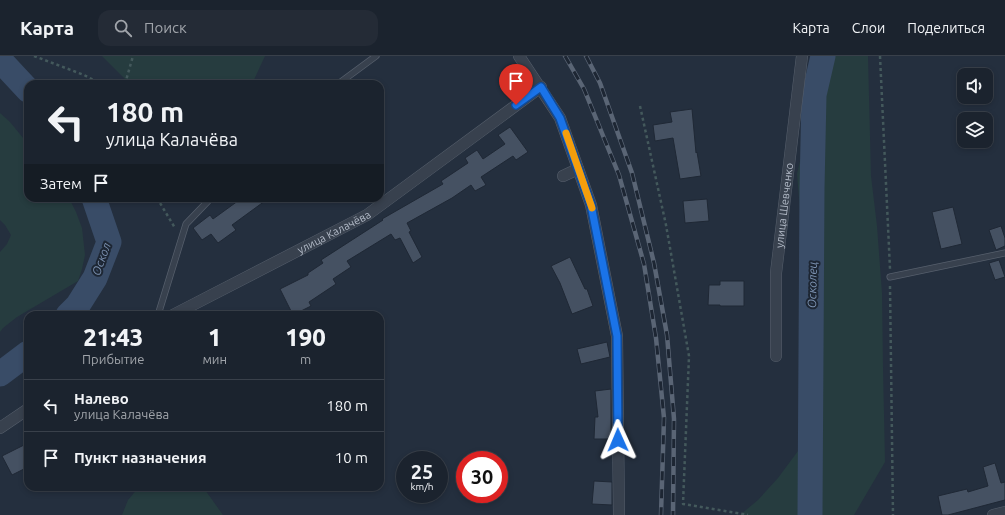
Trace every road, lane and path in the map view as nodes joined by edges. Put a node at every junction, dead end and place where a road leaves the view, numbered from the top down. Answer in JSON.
{"nodes":[{"id":1,"x":34,"y":56,"type":"edge"},
{"id":2,"x":134,"y":56,"type":"edge"},
{"id":3,"x":376,"y":56,"type":"edge"},
{"id":4,"x":519,"y":56,"type":"edge"},
{"id":5,"x":802,"y":56,"type":"edge"},
{"id":6,"x":92,"y":80,"type":"edge"},
{"id":7,"x":126,"y":80,"type":"edge"},
{"id":8,"x":343,"y":80,"type":"edge"},
{"id":9,"x":541,"y":87,"type":"junction"},
{"id":10,"x":640,"y":106,"type":"dead end"},
{"id":11,"x":578,"y":169,"type":"junction"},
{"id":12,"x":563,"y":176,"type":"dead end"},
{"id":13,"x":159,"y":202,"type":"edge"},
{"id":14,"x":207,"y":202,"type":"edge"},
{"id":15,"x":181,"y":239,"type":"junction"},
{"id":16,"x":1005,"y":253,"type":"edge"},
{"id":17,"x":890,"y":277,"type":"dead end"},
{"id":18,"x":159,"y":311,"type":"edge"},
{"id":19,"x":181,"y":311,"type":"edge"},
{"id":20,"x":776,"y":356,"type":"dead end"},
{"id":21,"x":24,"y":412,"type":"edge"},
{"id":22,"x":0,"y":428,"type":"edge"},
{"id":23,"x":1005,"y":512,"type":"edge"},
{"id":24,"x":619,"y":515,"type":"edge"},
{"id":25,"x":748,"y":515,"type":"edge"},
{"id":26,"x":993,"y":515,"type":"edge"}],
"edges":[{"from":1,"to":6,"type":"path"},
{"from":2,"to":7,"type":"path"},
{"from":3,"to":8,"type":"lane"},
{"from":4,"to":9,"type":"street"},
{"from":5,"to":20,"type":"street","name":"улица Шевченко"},
{"from":9,"to":11,"type":"street"},
{"from":9,"to":19,"type":"street","name":"улица Калачёва"},
{"from":10,"to":25,"type":"path"},
{"from":11,"to":12,"type":"street"},
{"from":11,"to":24,"type":"street"},
{"from":13,"to":15,"type":"path"},
{"from":14,"to":15,"type":"lane"},
{"from":15,"to":18,"type":"lane"},
{"from":16,"to":17,"type":"lane"},
{"from":21,"to":22,"type":"street"},
{"from":23,"to":26,"type":"street"}]}
